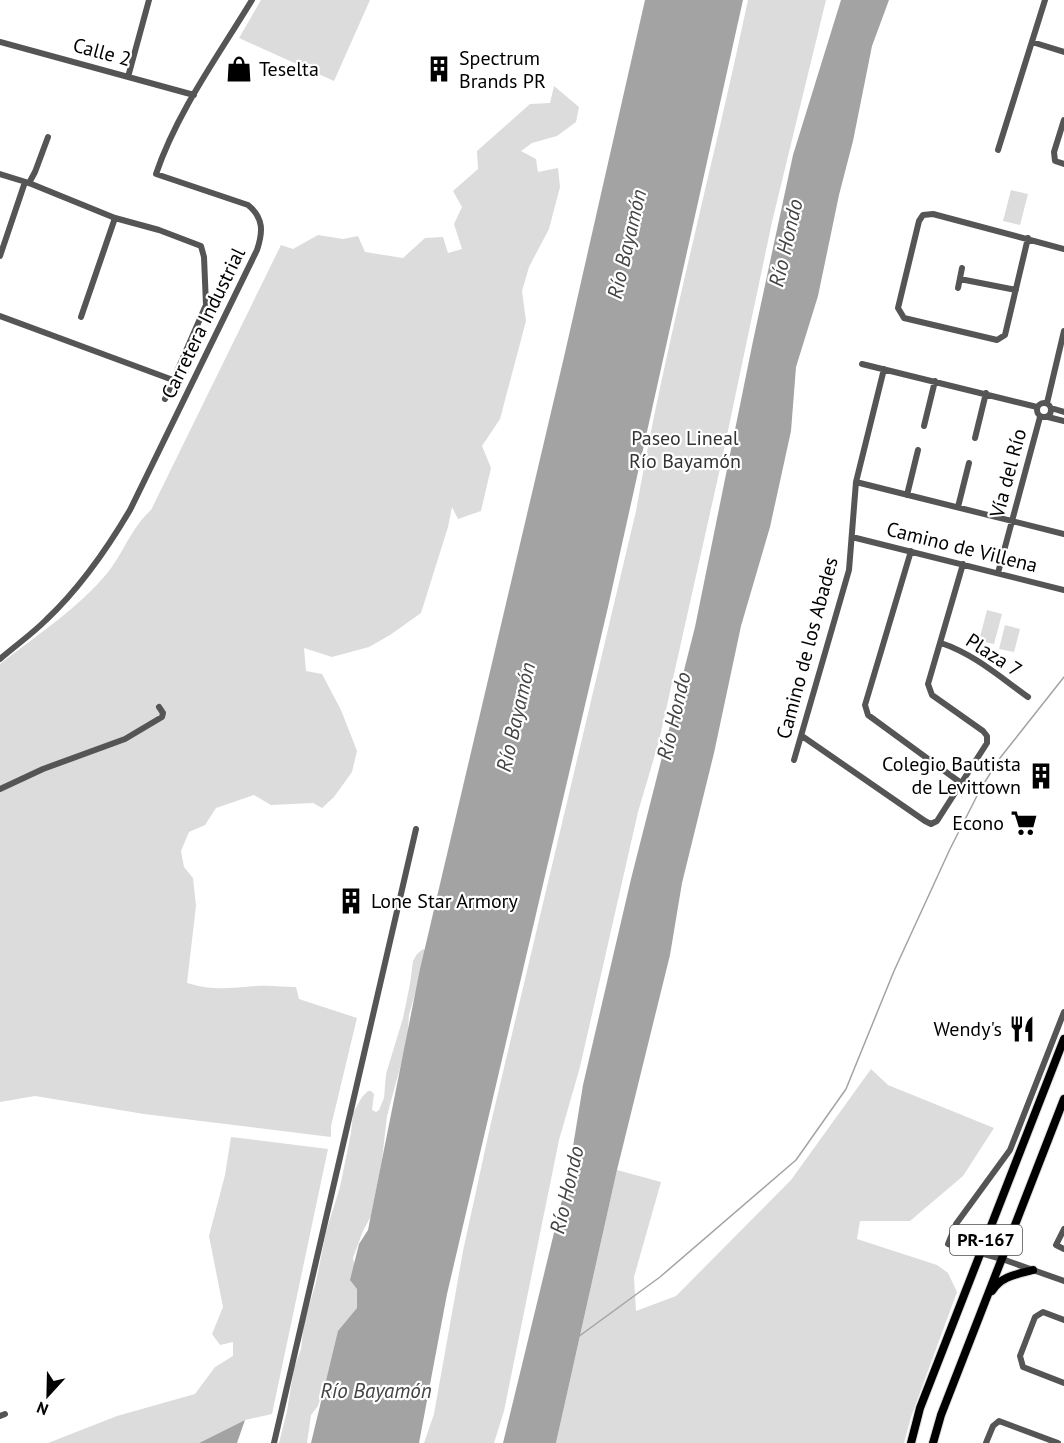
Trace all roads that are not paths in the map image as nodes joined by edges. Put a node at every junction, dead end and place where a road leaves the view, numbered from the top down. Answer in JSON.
{"nodes":[{"id":1,"x":150,"y":0,"type":"edge"},
{"id":2,"x":252,"y":0,"type":"edge"},
{"id":3,"x":1045,"y":0,"type":"edge"},
{"id":4,"x":0,"y":42,"type":"edge"},
{"id":5,"x":1032,"y":42,"type":"junction"},
{"id":6,"x":1064,"y":52,"type":"edge"},
{"id":7,"x":128,"y":76,"type":"junction"},
{"id":8,"x":194,"y":95,"type":"junction"},
{"id":9,"x":1064,"y":120,"type":"edge"},
{"id":10,"x":48,"y":137,"type":"dead end"},
{"id":11,"x":998,"y":150,"type":"dead end"},
{"id":12,"x":1064,"y":164,"type":"edge"},
{"id":13,"x":0,"y":174,"type":"edge"},
{"id":14,"x":27,"y":182,"type":"junction"},
{"id":15,"x":115,"y":218,"type":"junction"},
{"id":16,"x":1028,"y":238,"type":"junction"},
{"id":17,"x":1064,"y":249,"type":"edge"},
{"id":18,"x":0,"y":256,"type":"edge"},
{"id":19,"x":962,"y":268,"type":"dead end"},
{"id":20,"x":960,"y":279,"type":"junction"},
{"id":21,"x":958,"y":288,"type":"dead end"},
{"id":22,"x":1016,"y":290,"type":"junction"},
{"id":23,"x":0,"y":316,"type":"edge"},
{"id":24,"x":81,"y":317,"type":"dead end"},
{"id":25,"x":1064,"y":331,"type":"edge"},
{"id":26,"x":862,"y":364,"type":"dead end"},
{"id":27,"x":884,"y":369,"type":"junction"},
{"id":28,"x":174,"y":380,"type":"junction"},
{"id":29,"x":935,"y":381,"type":"junction"},
{"id":30,"x":986,"y":393,"type":"junction"},
{"id":31,"x":165,"y":399,"type":"dead end"},
{"id":32,"x":1049,"y":406,"type":"junction"},
{"id":33,"x":1038,"y":407,"type":"junction"},
{"id":34,"x":1064,"y":412,"type":"edge"},
{"id":35,"x":1044,"y":417,"type":"junction"},
{"id":36,"x":1064,"y":422,"type":"edge"},
{"id":37,"x":924,"y":426,"type":"dead end"},
{"id":38,"x":975,"y":438,"type":"dead end"},
{"id":39,"x":918,"y":450,"type":"dead end"},
{"id":40,"x":969,"y":463,"type":"dead end"},
{"id":41,"x":856,"y":482,"type":"junction"},
{"id":42,"x":907,"y":495,"type":"junction"},
{"id":43,"x":958,"y":507,"type":"junction"},
{"id":44,"x":1012,"y":520,"type":"junction"},
{"id":45,"x":1064,"y":534,"type":"edge"},
{"id":46,"x":852,"y":537,"type":"junction"},
{"id":47,"x":911,"y":551,"type":"junction"},
{"id":48,"x":963,"y":564,"type":"junction"},
{"id":49,"x":998,"y":573,"type":"junction"},
{"id":50,"x":1064,"y":590,"type":"edge"},
{"id":51,"x":941,"y":644,"type":"junction"},
{"id":52,"x":0,"y":659,"type":"edge"},
{"id":53,"x":1028,"y":697,"type":"dead end"},
{"id":54,"x":159,"y":707,"type":"dead end"},
{"id":55,"x":802,"y":736,"type":"junction"},
{"id":56,"x":794,"y":760,"type":"dead end"},
{"id":57,"x":962,"y":783,"type":"junction"},
{"id":58,"x":0,"y":789,"type":"edge"},
{"id":59,"x":416,"y":829,"type":"dead end"},
{"id":60,"x":1064,"y":1012,"type":"edge"},
{"id":61,"x":1064,"y":1039,"type":"edge"},
{"id":62,"x":1064,"y":1099,"type":"edge"},
{"id":63,"x":1064,"y":1228,"type":"edge"},
{"id":64,"x":1064,"y":1249,"type":"edge"},
{"id":65,"x":980,"y":1254,"type":"junction"},
{"id":66,"x":1002,"y":1259,"type":"junction"},
{"id":67,"x":1033,"y":1270,"type":"junction"},
{"id":68,"x":1064,"y":1281,"type":"edge"},
{"id":69,"x":985,"y":1302,"type":"junction"},
{"id":70,"x":1064,"y":1320,"type":"edge"},
{"id":71,"x":1064,"y":1383,"type":"edge"},
{"id":72,"x":274,"y":1443,"type":"edge"},
{"id":73,"x":910,"y":1443,"type":"edge"},
{"id":74,"x":933,"y":1443,"type":"edge"},
{"id":75,"x":986,"y":1443,"type":"edge"},
{"id":76,"x":1058,"y":1443,"type":"edge"}],
"edges":[{"from":1,"to":7,"type":"street"},
{"from":2,"to":8,"type":"street","name":"Carretera Industrial"},
{"from":3,"to":5,"type":"street"},
{"from":4,"to":7,"type":"street","name":"Calle 2"},
{"from":5,"to":6,"type":"street"},
{"from":5,"to":11,"type":"street"},
{"from":7,"to":8,"type":"street","name":"Calle 2"},
{"from":8,"to":52,"type":"street","name":"Carretera Industrial"},
{"from":9,"to":12,"type":"street"},
{"from":10,"to":14,"type":"street"},
{"from":13,"to":14,"type":"street"},
{"from":14,"to":15,"type":"street"},
{"from":14,"to":18,"type":"street"},
{"from":15,"to":24,"type":"street"},
{"from":15,"to":28,"type":"street"},
{"from":16,"to":17,"type":"street"},
{"from":16,"to":22,"type":"street"},
{"from":16,"to":22,"type":"street"},
{"from":19,"to":20,"type":"street"},
{"from":20,"to":21,"type":"street"},
{"from":20,"to":22,"type":"street"},
{"from":23,"to":28,"type":"street"},
{"from":25,"to":32,"type":"street"},
{"from":26,"to":27,"type":"street"},
{"from":27,"to":29,"type":"street"},
{"from":27,"to":41,"type":"street","name":"Camino de los Abades"},
{"from":28,"to":31,"type":"street"},
{"from":29,"to":30,"type":"street"},
{"from":29,"to":37,"type":"street"},
{"from":30,"to":33,"type":"street"},
{"from":30,"to":38,"type":"street"},
{"from":32,"to":33,"type":"street"},
{"from":32,"to":34,"type":"street"},
{"from":32,"to":35,"type":"street"},
{"from":33,"to":35,"type":"street"},
{"from":35,"to":36,"type":"street"},
{"from":35,"to":44,"type":"street","name":"Vía del Río"},
{"from":39,"to":42,"type":"street"},
{"from":40,"to":43,"type":"street"},
{"from":41,"to":42,"type":"street"},
{"from":41,"to":46,"type":"street","name":"Camino de los Abades"},
{"from":42,"to":43,"type":"street"},
{"from":43,"to":44,"type":"street"},
{"from":44,"to":45,"type":"street"},
{"from":44,"to":49,"type":"street","name":"Vía del Río"},
{"from":46,"to":47,"type":"street","name":"Camino de Villena"},
{"from":46,"to":55,"type":"street","name":"Camino de los Abades"},
{"from":47,"to":48,"type":"street","name":"Camino de Villena"},
{"from":47,"to":57,"type":"street"},
{"from":48,"to":49,"type":"street","name":"Camino de Villena"},
{"from":48,"to":51,"type":"street"},
{"from":49,"to":50,"type":"street","name":"Camino de Villena"},
{"from":51,"to":53,"type":"street","name":"Plaza 7"},
{"from":51,"to":57,"type":"street"},
{"from":54,"to":58,"type":"street"},
{"from":55,"to":56,"type":"street","name":"Camino de los Abades"},
{"from":55,"to":57,"type":"street"},
{"from":59,"to":72,"type":"street"},
{"from":60,"to":65,"type":"street"},
{"from":61,"to":65,"type":"main road","number":"PR-167"},
{"from":62,"to":66,"type":"main road","number":"PR-167"},
{"from":63,"to":64,"type":"street"},
{"from":65,"to":66,"type":"street"},
{"from":65,"to":73,"type":"main road","number":"PR-167"},
{"from":66,"to":67,"type":"street"},
{"from":66,"to":69,"type":"main road","number":"PR-167"},
{"from":67,"to":68,"type":"street"},
{"from":67,"to":69,"type":"main road"},
{"from":69,"to":74,"type":"main road","number":"PR-167"},
{"from":70,"to":71,"type":"street"},
{"from":75,"to":76,"type":"street"}]}
